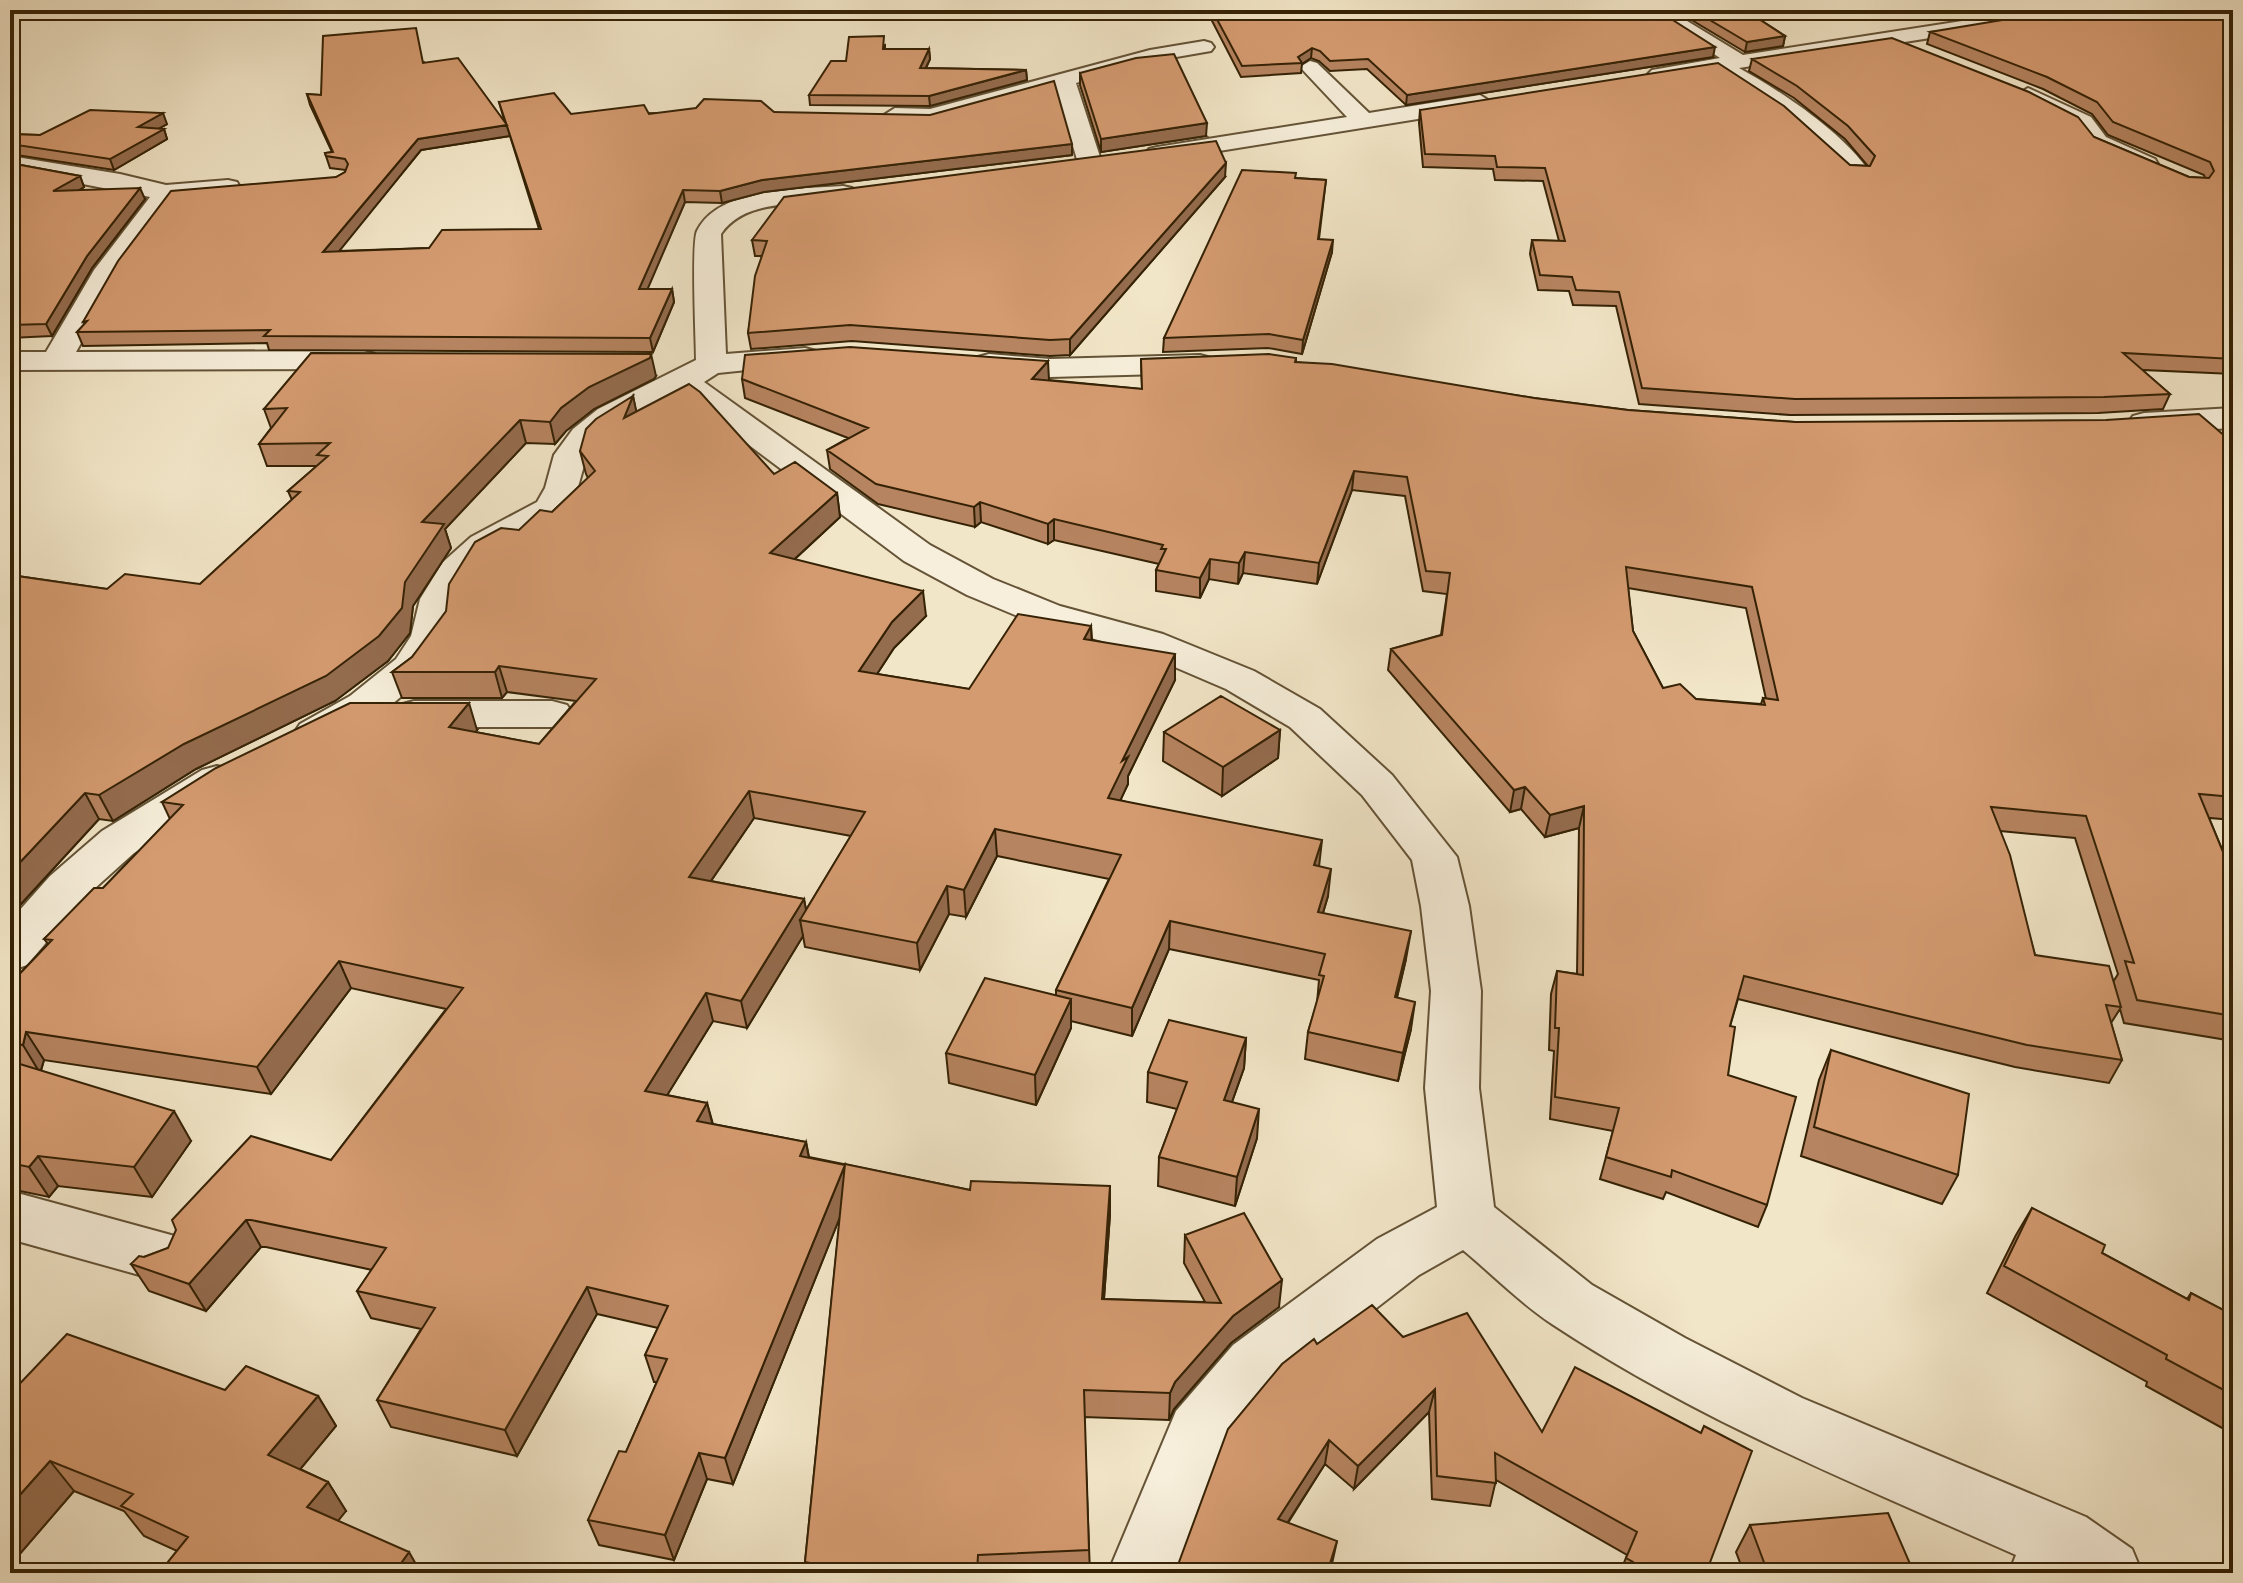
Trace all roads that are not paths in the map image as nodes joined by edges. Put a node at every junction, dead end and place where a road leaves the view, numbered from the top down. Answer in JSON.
{"nodes":[{"id":1,"x":1656,"y":10,"type":"edge"},
{"id":2,"x":1962,"y":10,"type":"edge"},
{"id":3,"x":2070,"y":10,"type":"edge"},
{"id":4,"x":1996,"y":21,"type":"junction"},
{"id":5,"x":1885,"y":38,"type":"junction"},
{"id":6,"x":1204,"y":47,"type":"dead end"},
{"id":7,"x":1925,"y":54,"type":"edge"},
{"id":8,"x":1728,"y":63,"type":"junction"},
{"id":9,"x":1310,"y":67,"type":"dead end"},
{"id":10,"x":1640,"y":77,"type":"edge"},
{"id":11,"x":1064,"y":79,"type":"junction"},
{"id":12,"x":2006,"y":87,"type":"edge"},
{"id":13,"x":1502,"y":99,"type":"edge"},
{"id":14,"x":869,"y":114,"type":"edge"},
{"id":15,"x":1364,"y":121,"type":"junction"},
{"id":16,"x":10,"y":163,"type":"edge"},
{"id":17,"x":1090,"y":163,"type":"junction"},
{"id":18,"x":1060,"y":168,"type":"edge"},
{"id":19,"x":1857,"y":171,"type":"edge"},
{"id":20,"x":2170,"y":174,"type":"edge"},
{"id":21,"x":259,"y":185,"type":"edge"},
{"id":22,"x":865,"y":190,"type":"edge"},
{"id":23,"x":166,"y":193,"type":"junction"},
{"id":24,"x":820,"y":356,"type":"edge"},
{"id":25,"x":56,"y":360,"type":"junction"},
{"id":26,"x":10,"y":361,"type":"edge"},
{"id":27,"x":392,"y":361,"type":"edge"},
{"id":28,"x":966,"y":361,"type":"edge"},
{"id":29,"x":1227,"y":362,"type":"edge"},
{"id":30,"x":647,"y":363,"type":"edge"},
{"id":31,"x":697,"y":372,"type":"junction"},
{"id":32,"x":2228,"y":422,"type":"edge"},
{"id":33,"x":2113,"y":425,"type":"edge"},
{"id":34,"x":352,"y":713,"type":"junction"},
{"id":35,"x":552,"y":714,"type":"dead end"},
{"id":36,"x":10,"y":953,"type":"edge"},
{"id":37,"x":10,"y":1215,"type":"edge"},
{"id":38,"x":1467,"y":1219,"type":"junction"},
{"id":39,"x":161,"y":1256,"type":"edge"},
{"id":40,"x":2071,"y":1562,"type":"edge"},
{"id":41,"x":1142,"y":1573,"type":"edge"}],
"edges":[{"from":1,"to":8,"type":"street"},
{"from":2,"to":4,"type":"street"},
{"from":3,"to":4,"type":"street"},
{"from":4,"to":5,"type":"street"},
{"from":5,"to":7,"type":"street"},
{"from":5,"to":8,"type":"street"},
{"from":6,"to":11,"type":"street"},
{"from":8,"to":10,"type":"street"},
{"from":8,"to":19,"type":"street"},
{"from":9,"to":15,"type":"street"},
{"from":11,"to":14,"type":"street"},
{"from":11,"to":17,"type":"street"},
{"from":12,"to":20,"type":"street"},
{"from":13,"to":15,"type":"street"},
{"from":15,"to":17,"type":"street"},
{"from":16,"to":23,"type":"street"},
{"from":17,"to":18,"type":"street"},
{"from":21,"to":23,"type":"street"},
{"from":22,"to":31,"type":"street"},
{"from":23,"to":25,"type":"street"},
{"from":24,"to":31,"type":"street"},
{"from":25,"to":26,"type":"street"},
{"from":25,"to":27,"type":"street"},
{"from":28,"to":29,"type":"street"},
{"from":30,"to":31,"type":"street"},
{"from":31,"to":34,"type":"street"},
{"from":31,"to":38,"type":"street"},
{"from":32,"to":33,"type":"street"},
{"from":34,"to":35,"type":"street"},
{"from":34,"to":36,"type":"street"},
{"from":37,"to":39,"type":"street"},
{"from":38,"to":40,"type":"street"},
{"from":38,"to":41,"type":"street"}]}
